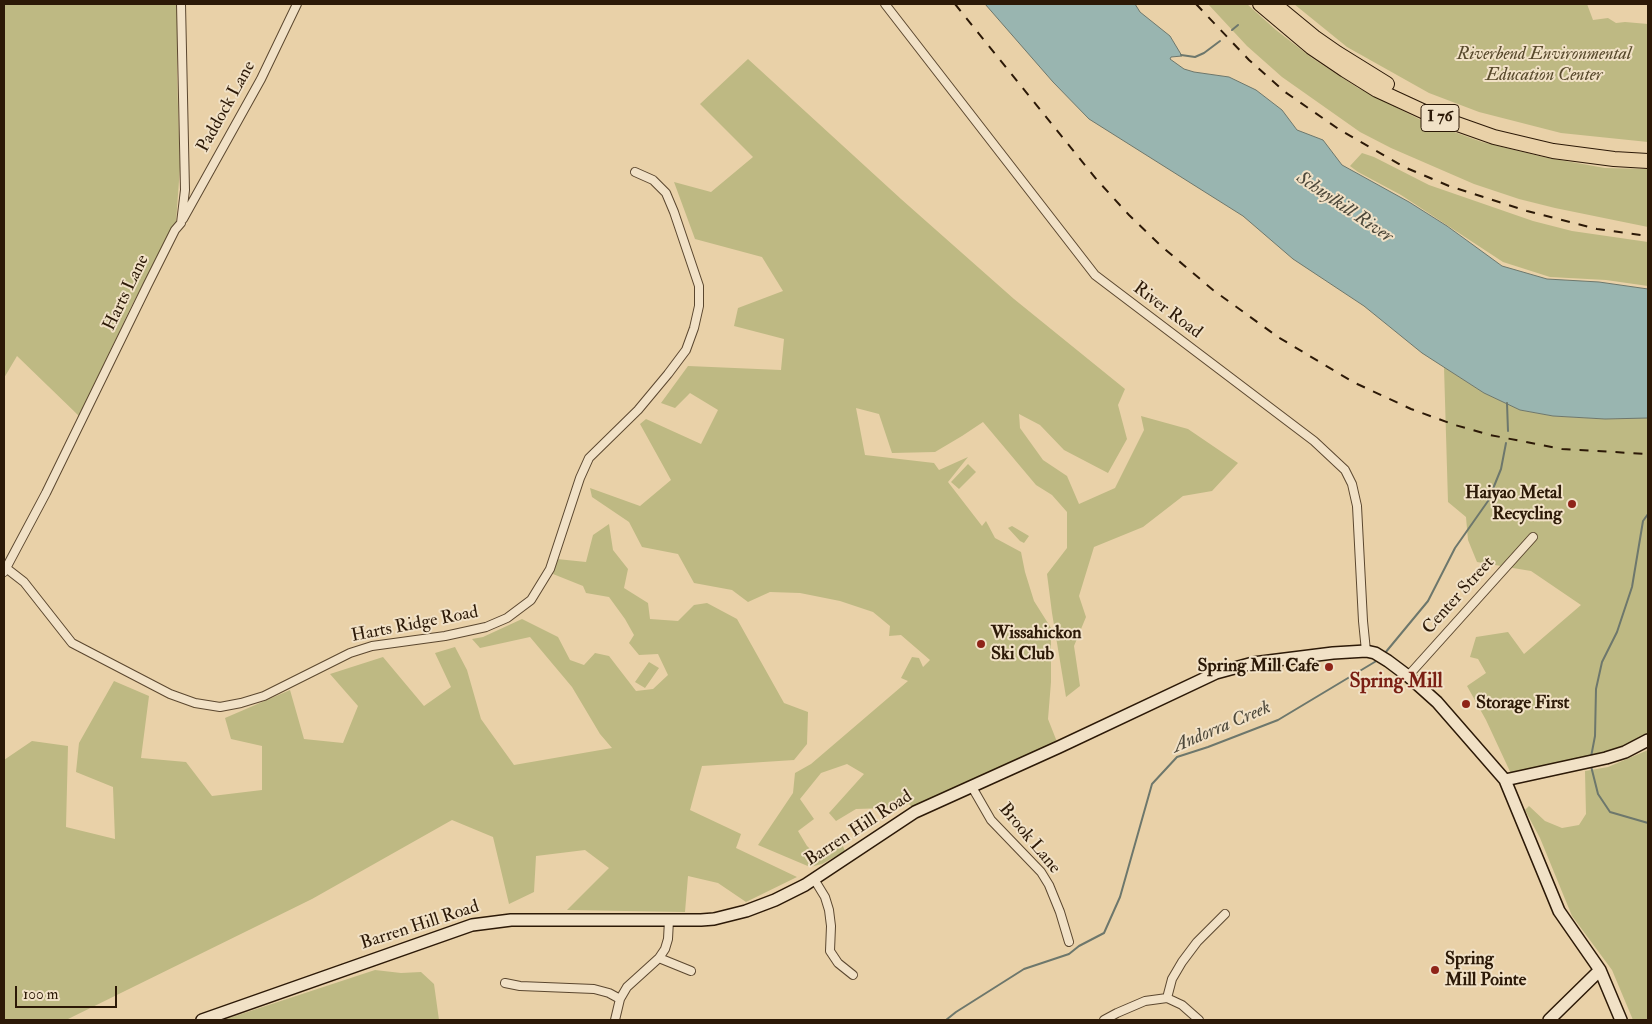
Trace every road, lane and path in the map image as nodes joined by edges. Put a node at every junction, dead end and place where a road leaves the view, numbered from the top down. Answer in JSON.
{"nodes":[{"id":1,"x":181,"y":4,"type":"edge"},
{"id":2,"x":297,"y":4,"type":"edge"},
{"id":3,"x":884,"y":4,"type":"edge"},
{"id":4,"x":1260,"y":4,"type":"edge"},
{"id":5,"x":1274,"y":4,"type":"edge"},
{"id":6,"x":1648,"y":153,"type":"edge"},
{"id":7,"x":1648,"y":161,"type":"edge"},
{"id":8,"x":635,"y":172,"type":"dead end"},
{"id":9,"x":180,"y":223,"type":"junction"},
{"id":10,"x":1533,"y":537,"type":"dead end"},
{"id":11,"x":5,"y":570,"type":"edge"},
{"id":12,"x":1366,"y":651,"type":"junction"},
{"id":13,"x":1408,"y":676,"type":"junction"},
{"id":14,"x":1648,"y":740,"type":"edge"},
{"id":15,"x":1505,"y":780,"type":"junction"},
{"id":16,"x":972,"y":787,"type":"junction"},
{"id":17,"x":814,"y":879,"type":"junction"},
{"id":18,"x":1225,"y":914,"type":"dead end"},
{"id":19,"x":669,"y":920,"type":"junction"},
{"id":20,"x":1069,"y":942,"type":"dead end"},
{"id":21,"x":659,"y":958,"type":"junction"},
{"id":22,"x":1600,"y":970,"type":"junction"},
{"id":23,"x":691,"y":971,"type":"dead end"},
{"id":24,"x":854,"y":974,"type":"dead end"},
{"id":25,"x":505,"y":983,"type":"dead end"},
{"id":26,"x":1167,"y":998,"type":"junction"},
{"id":27,"x":620,"y":999,"type":"junction"},
{"id":28,"x":202,"y":1020,"type":"edge"},
{"id":29,"x":615,"y":1020,"type":"edge"},
{"id":30,"x":1104,"y":1020,"type":"edge"},
{"id":31,"x":1198,"y":1020,"type":"edge"},
{"id":32,"x":1550,"y":1020,"type":"edge"},
{"id":33,"x":1621,"y":1020,"type":"edge"}],
"edges":[{"from":1,"to":9,"type":"street","name":"Harts Lane"},
{"from":2,"to":9,"type":"street","name":"Paddock Lane"},
{"from":3,"to":12,"type":"street","name":"River Road"},
{"from":4,"to":7,"type":"highway","number":"I 76"},
{"from":5,"to":6,"type":"highway","number":"I 76"},
{"from":8,"to":11,"type":"street","name":"Harts Ridge Road"},
{"from":9,"to":11,"type":"street","name":"Harts Lane"},
{"from":10,"to":13,"type":"street","name":"Center Street"},
{"from":12,"to":13,"type":"street","name":"Barren Hill Road"},
{"from":12,"to":16,"type":"street","name":"Barren Hill Road"},
{"from":13,"to":15,"type":"street","name":"Barren Hill Road"},
{"from":14,"to":15,"type":"street"},
{"from":15,"to":22,"type":"street","name":"Barren Hill Road"},
{"from":16,"to":17,"type":"street","name":"Barren Hill Road"},
{"from":16,"to":20,"type":"street","name":"Brook Lane"},
{"from":17,"to":19,"type":"street","name":"Barren Hill Road"},
{"from":17,"to":24,"type":"street"},
{"from":18,"to":26,"type":"street"},
{"from":19,"to":21,"type":"street"},
{"from":19,"to":28,"type":"street","name":"Barren Hill Road"},
{"from":21,"to":23,"type":"street"},
{"from":21,"to":27,"type":"street"},
{"from":22,"to":32,"type":"street"},
{"from":22,"to":33,"type":"street","name":"Barren Hill Road"},
{"from":25,"to":27,"type":"street"},
{"from":26,"to":30,"type":"street"},
{"from":26,"to":31,"type":"street"},
{"from":27,"to":29,"type":"street"}]}
